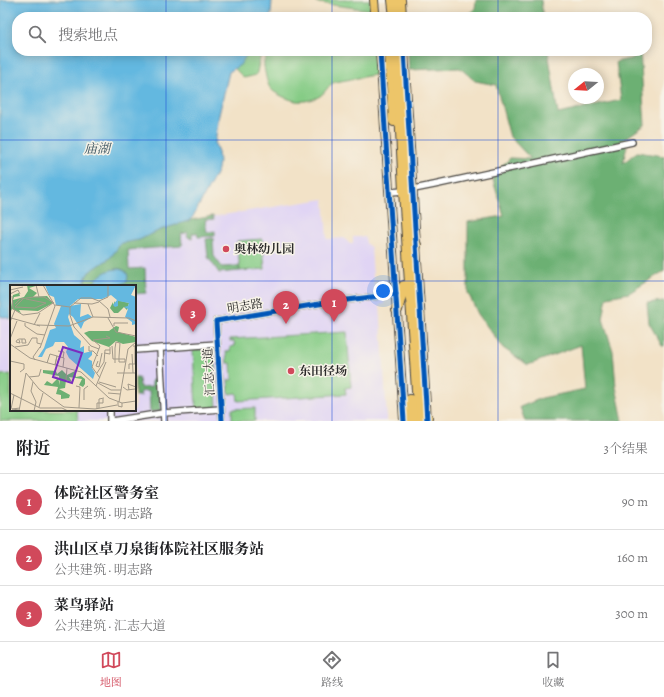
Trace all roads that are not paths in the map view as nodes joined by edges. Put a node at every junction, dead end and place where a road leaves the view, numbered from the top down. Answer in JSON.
{"nodes":[{"id":1,"x":374,"y":0,"type":"edge"},
{"id":2,"x":386,"y":0,"type":"edge"},
{"id":3,"x":393,"y":0,"type":"edge"},
{"id":4,"x":401,"y":0,"type":"edge"},
{"id":5,"x":375,"y":12,"type":"edge"},
{"id":6,"x":387,"y":12,"type":"edge"},
{"id":7,"x":394,"y":12,"type":"edge"},
{"id":8,"x":402,"y":12,"type":"edge"},
{"id":9,"x":381,"y":56,"type":"edge"},
{"id":10,"x":390,"y":56,"type":"edge"},
{"id":11,"x":397,"y":56,"type":"edge"},
{"id":12,"x":404,"y":56,"type":"edge"},
{"id":13,"x":398,"y":66,"type":"junction"},
{"id":14,"x":406,"y":92,"type":"junction"},
{"id":15,"x":632,"y":142,"type":"dead end"},
{"id":16,"x":401,"y":191,"type":"junction"},
{"id":17,"x":416,"y":245,"type":"junction"},
{"id":18,"x":409,"y":272,"type":"junction"},
{"id":19,"x":404,"y":286,"type":"junction"},
{"id":20,"x":396,"y":294,"type":"junction"},
{"id":21,"x":397,"y":310,"type":"junction"},
{"id":22,"x":216,"y":322,"type":"joint"},
{"id":23,"x":217,"y":344,"type":"junction"},
{"id":24,"x":160,"y":348,"type":"junction"},
{"id":25,"x":136,"y":350,"type":"edge"},
{"id":26,"x":221,"y":409,"type":"junction"},
{"id":27,"x":110,"y":411,"type":"edge"},
{"id":28,"x":163,"y":413,"type":"junction"},
{"id":29,"x":425,"y":420,"type":"edge"},
{"id":30,"x":111,"y":421,"type":"edge"},
{"id":31,"x":164,"y":421,"type":"edge"},
{"id":32,"x":222,"y":421,"type":"edge"},
{"id":33,"x":404,"y":421,"type":"edge"},
{"id":34,"x":412,"y":421,"type":"edge"}],
"edges":[{"from":1,"to":5,"type":"main road"},
{"from":2,"to":6,"type":"highway"},
{"from":3,"to":7,"type":"highway"},
{"from":4,"to":8,"type":"main road"},
{"from":9,"to":16,"type":"main road"},
{"from":10,"to":16,"type":"highway"},
{"from":11,"to":13,"type":"highway"},
{"from":12,"to":14,"type":"main road"},
{"from":13,"to":14,"type":"highway"},
{"from":13,"to":16,"type":"highway"},
{"from":14,"to":16,"type":"main road"},
{"from":15,"to":16,"type":"street"},
{"from":16,"to":17,"type":"main road"},
{"from":16,"to":18,"type":"highway"},
{"from":16,"to":19,"type":"highway"},
{"from":16,"to":20,"type":"main road"},
{"from":17,"to":18,"type":"highway"},
{"from":17,"to":29,"type":"main road"},
{"from":18,"to":29,"type":"highway"},
{"from":19,"to":21,"type":"highway"},
{"from":19,"to":34,"type":"highway"},
{"from":20,"to":21,"type":"main road"},
{"from":20,"to":22,"type":"street","name":"明志路"},
{"from":21,"to":33,"type":"main road"},
{"from":22,"to":23,"type":"street","name":"汇志大道"},
{"from":23,"to":24,"type":"street"},
{"from":23,"to":26,"type":"street","name":"汇志大道"},
{"from":24,"to":25,"type":"street"},
{"from":24,"to":28,"type":"street"},
{"from":26,"to":28,"type":"street"},
{"from":26,"to":32,"type":"street","name":"汇志大道"},
{"from":27,"to":30,"type":"street"},
{"from":28,"to":30,"type":"street"},
{"from":28,"to":31,"type":"street"}]}
